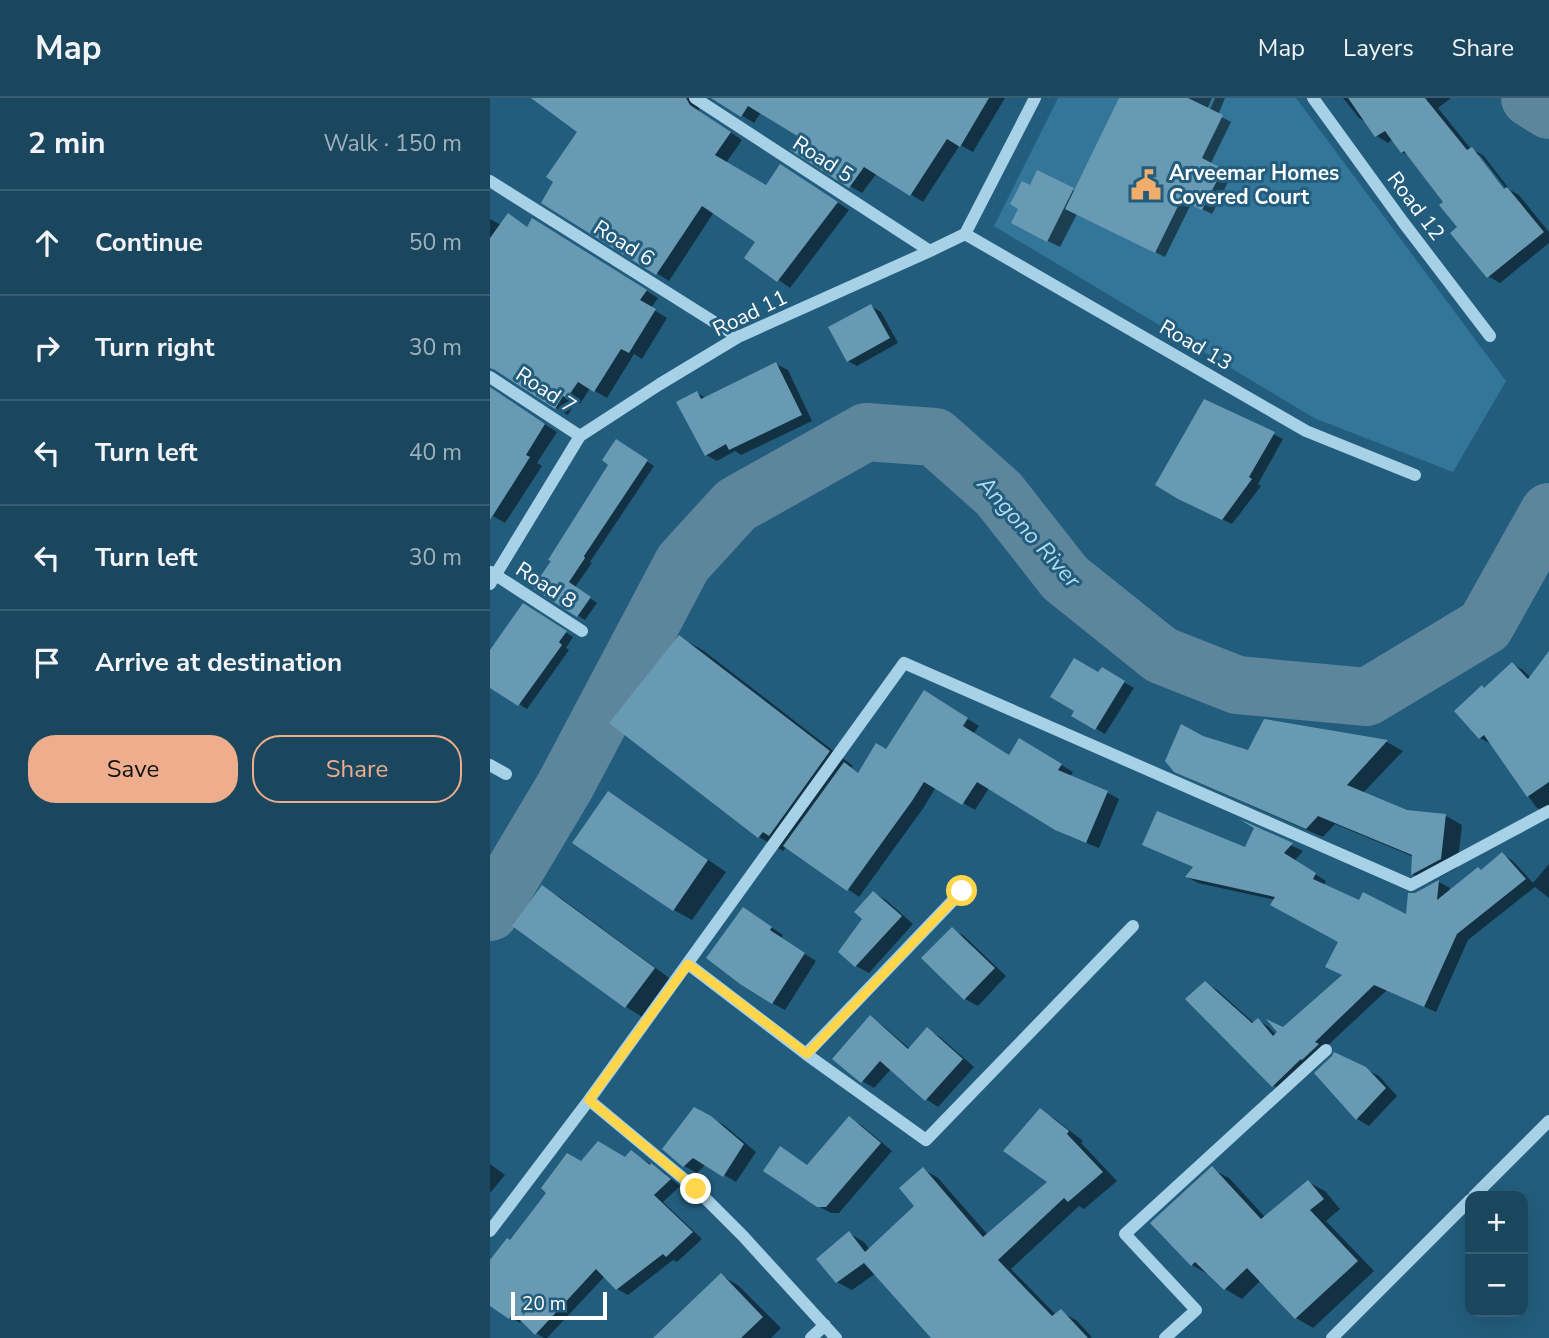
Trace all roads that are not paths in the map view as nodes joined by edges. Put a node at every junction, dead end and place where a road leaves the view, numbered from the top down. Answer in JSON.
{"nodes":[{"id":1,"x":695,"y":98,"type":"edge"},
{"id":2,"x":1035,"y":98,"type":"edge"},
{"id":3,"x":1313,"y":98,"type":"edge"},
{"id":4,"x":490,"y":181,"type":"edge"},
{"id":5,"x":965,"y":234,"type":"junction"},
{"id":6,"x":930,"y":251,"type":"junction"},
{"id":7,"x":1490,"y":336,"type":"dead end"},
{"id":8,"x":738,"y":337,"type":"junction"},
{"id":9,"x":490,"y":377,"type":"edge"},
{"id":10,"x":580,"y":436,"type":"junction"},
{"id":11,"x":1415,"y":475,"type":"dead end"},
{"id":12,"x":492,"y":577,"type":"edge"},
{"id":13,"x":582,"y":631,"type":"dead end"},
{"id":14,"x":490,"y":765,"type":"edge"},
{"id":15,"x":506,"y":774,"type":"dead end"},
{"id":16,"x":1549,"y":811,"type":"edge"},
{"id":17,"x":962,"y":891,"type":"dead end"},
{"id":18,"x":1133,"y":926,"type":"dead end"},
{"id":19,"x":688,"y":964,"type":"junction"},
{"id":20,"x":1326,"y":1050,"type":"dead end"},
{"id":21,"x":807,"y":1054,"type":"junction"},
{"id":22,"x":589,"y":1100,"type":"junction"},
{"id":23,"x":1549,"y":1121,"type":"edge"},
{"id":24,"x":1479,"y":1191,"type":"edge"},
{"id":25,"x":1465,"y":1205,"type":"edge"},
{"id":26,"x":490,"y":1231,"type":"edge"},
{"id":27,"x":825,"y":1325,"type":"junction"},
{"id":28,"x":811,"y":1338,"type":"edge"},
{"id":29,"x":836,"y":1338,"type":"edge"},
{"id":30,"x":1165,"y":1338,"type":"edge"},
{"id":31,"x":1332,"y":1338,"type":"edge"}],
"edges":[{"from":1,"to":6,"type":"street","name":"Road 5"},
{"from":2,"to":5,"type":"street"},
{"from":3,"to":7,"type":"street","name":"Road 12"},
{"from":4,"to":8,"type":"street","name":"Road 6"},
{"from":5,"to":6,"type":"street","name":"Road 11"},
{"from":5,"to":11,"type":"street","name":"Road 13"},
{"from":6,"to":8,"type":"street","name":"Road 11"},
{"from":8,"to":10,"type":"street","name":"Road 11"},
{"from":9,"to":10,"type":"street","name":"Road 7"},
{"from":10,"to":12,"type":"street","name":"Road 11"},
{"from":12,"to":13,"type":"street","name":"Road 8"},
{"from":14,"to":15,"type":"street"},
{"from":16,"to":19,"type":"street"},
{"from":17,"to":21,"type":"street"},
{"from":18,"to":21,"type":"street"},
{"from":19,"to":21,"type":"street"},
{"from":19,"to":22,"type":"street"},
{"from":20,"to":30,"type":"street"},
{"from":22,"to":26,"type":"street"},
{"from":22,"to":27,"type":"street"},
{"from":23,"to":24,"type":"street"},
{"from":25,"to":31,"type":"street"},
{"from":27,"to":28,"type":"street"},
{"from":27,"to":29,"type":"street"}]}
